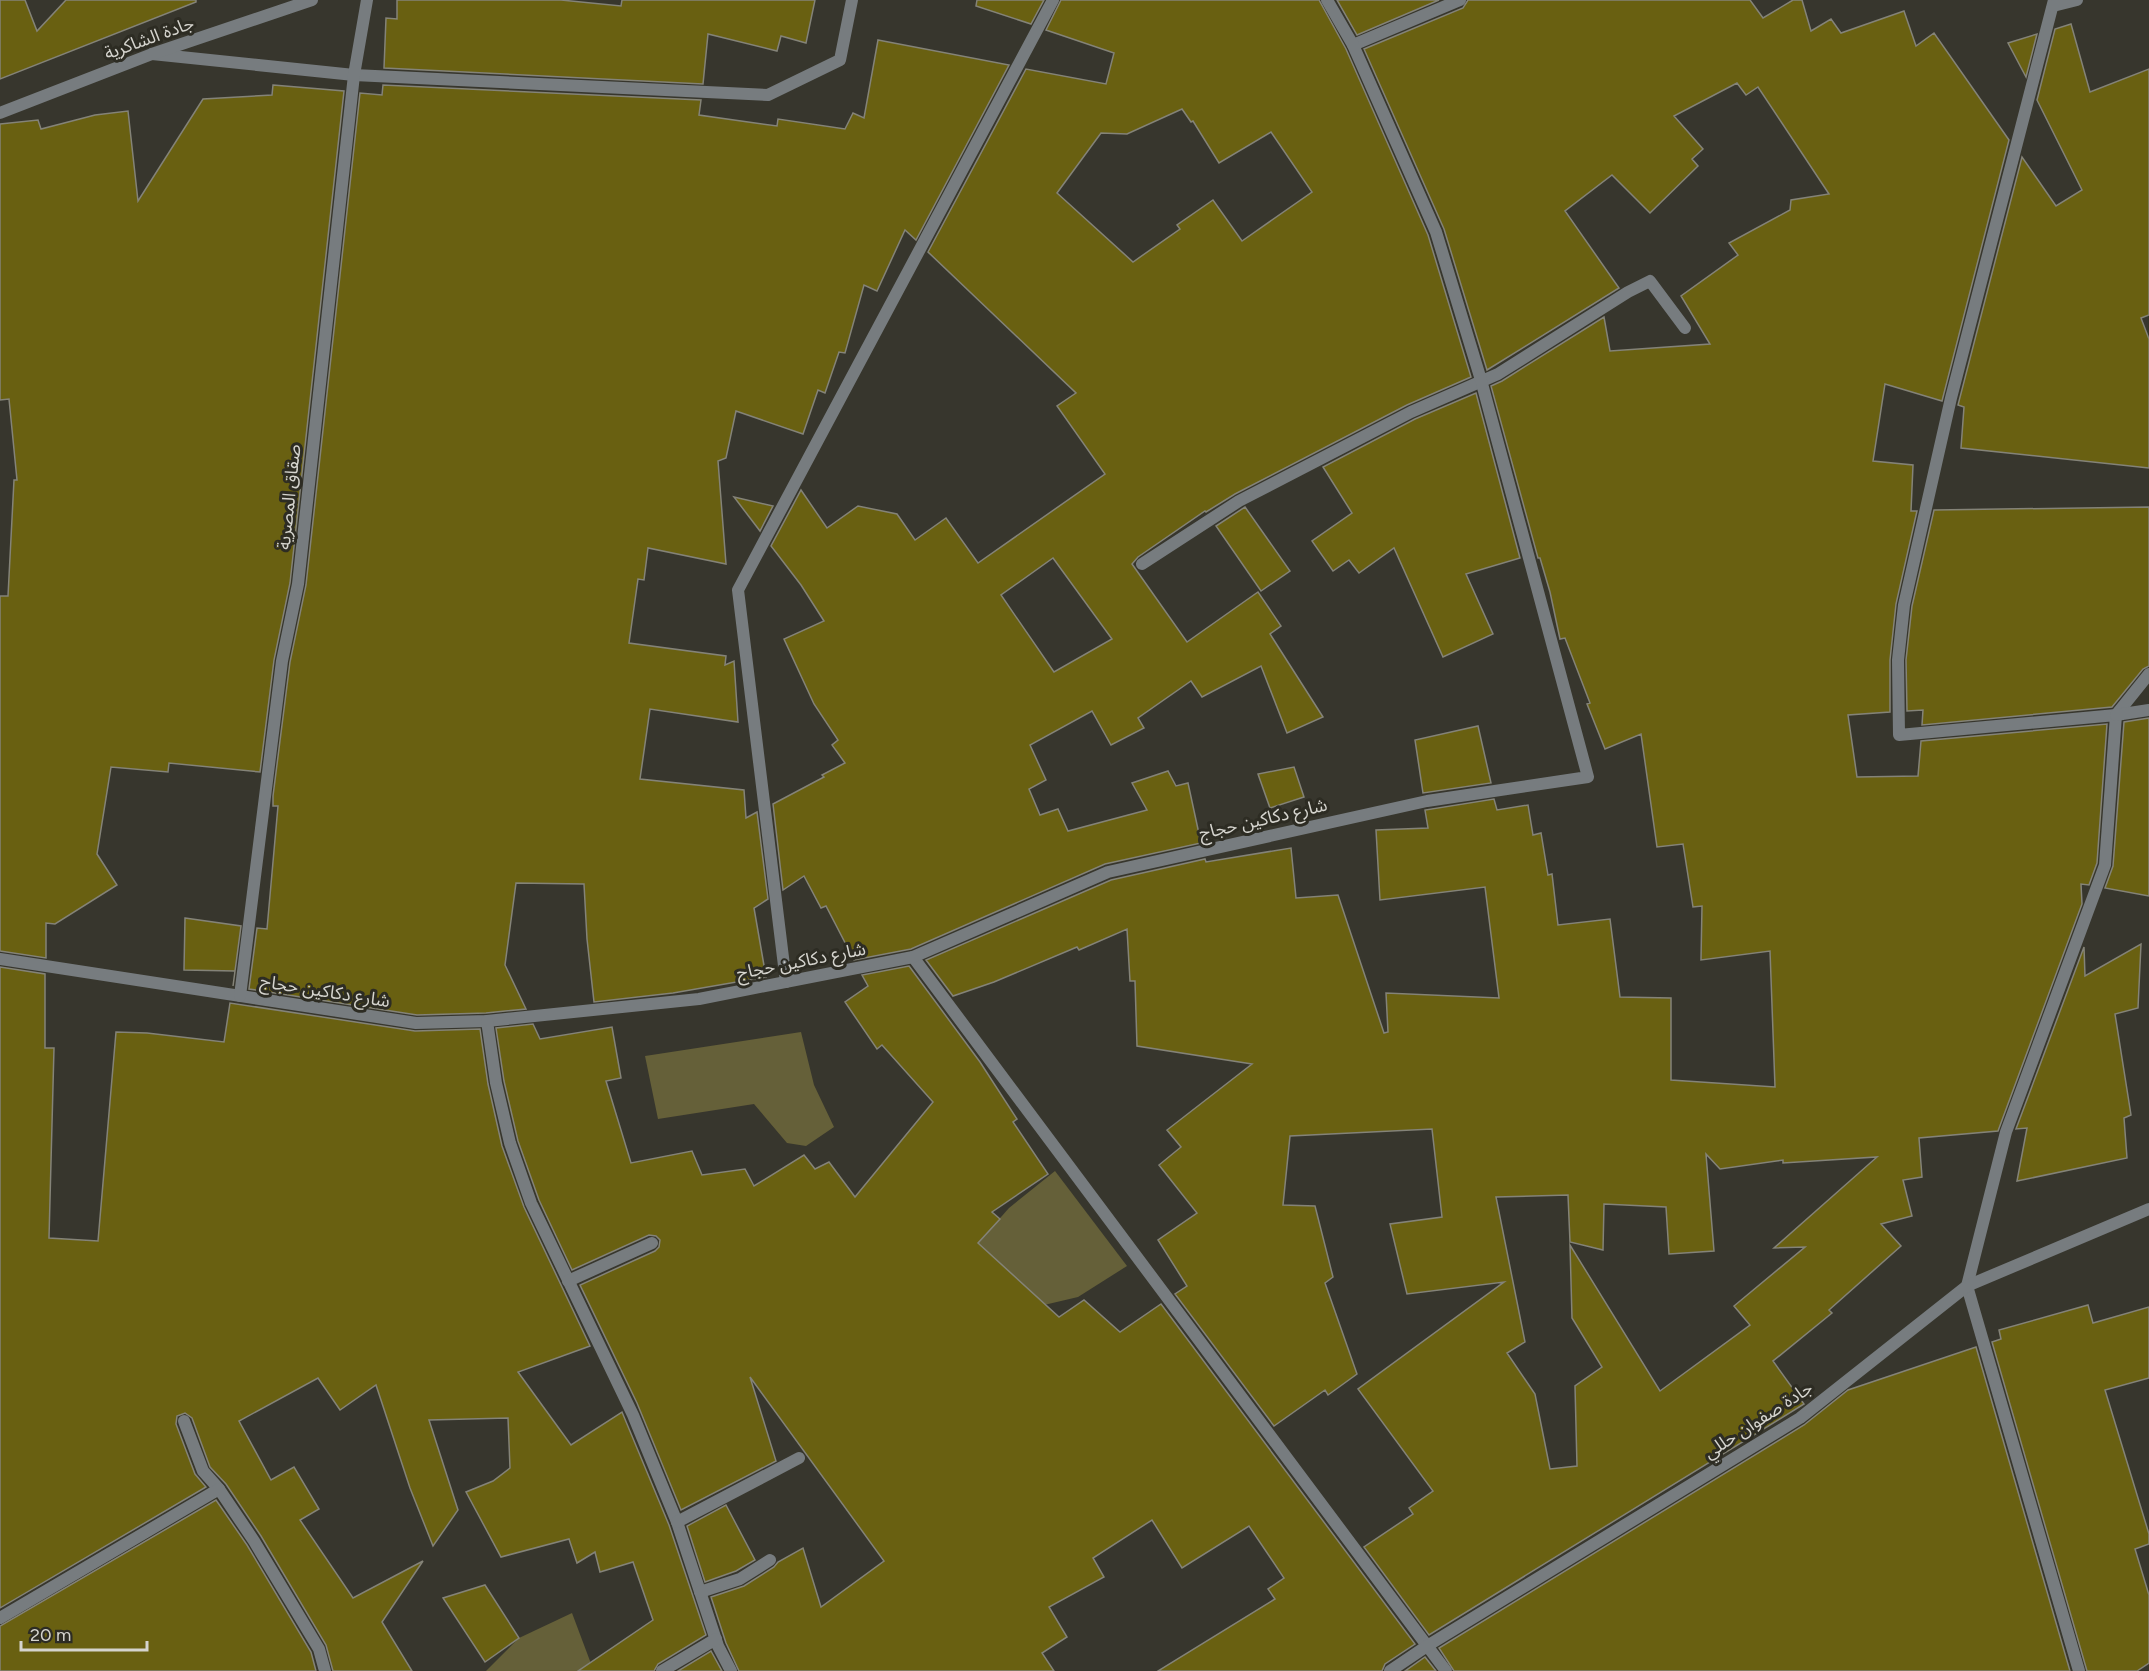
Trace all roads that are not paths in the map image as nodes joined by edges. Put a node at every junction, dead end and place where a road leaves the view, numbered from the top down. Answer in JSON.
{"nodes":[{"id":1,"x":312,"y":0,"type":"edge"},
{"id":2,"x":367,"y":0,"type":"edge"},
{"id":3,"x":852,"y":0,"type":"edge"},
{"id":4,"x":1053,"y":0,"type":"edge"},
{"id":5,"x":1328,"y":0,"type":"edge"},
{"id":6,"x":1460,"y":0,"type":"edge"},
{"id":7,"x":2077,"y":0,"type":"edge"},
{"id":8,"x":2053,"y":3,"type":"edge"},
{"id":9,"x":1353,"y":45,"type":"junction"},
{"id":10,"x":153,"y":54,"type":"junction"},
{"id":11,"x":354,"y":75,"type":"junction"},
{"id":12,"x":0,"y":113,"type":"edge"},
{"id":13,"x":1685,"y":328,"type":"dead end"},
{"id":14,"x":1481,"y":380,"type":"junction"},
{"id":15,"x":1142,"y":564,"type":"dead end"},
{"id":16,"x":2149,"y":674,"type":"edge"},
{"id":17,"x":2149,"y":711,"type":"edge"},
{"id":18,"x":2115,"y":715,"type":"junction"},
{"id":19,"x":913,"y":957,"type":"junction"},
{"id":20,"x":0,"y":959,"type":"edge"},
{"id":21,"x":786,"y":982,"type":"junction"},
{"id":22,"x":240,"y":996,"type":"junction"},
{"id":23,"x":487,"y":1020,"type":"junction"},
{"id":24,"x":2149,"y":1209,"type":"edge"},
{"id":25,"x":652,"y":1243,"type":"dead end"},
{"id":26,"x":568,"y":1281,"type":"junction"},
{"id":27,"x":1966,"y":1286,"type":"junction"},
{"id":28,"x":184,"y":1421,"type":"dead end"},
{"id":29,"x":800,"y":1458,"type":"dead end"},
{"id":30,"x":219,"y":1489,"type":"junction"},
{"id":31,"x":677,"y":1522,"type":"junction"},
{"id":32,"x":770,"y":1560,"type":"dead end"},
{"id":33,"x":700,"y":1592,"type":"junction"},
{"id":34,"x":0,"y":1618,"type":"edge"},
{"id":35,"x":716,"y":1639,"type":"junction"},
{"id":36,"x":1427,"y":1646,"type":"junction"},
{"id":37,"x":325,"y":1671,"type":"edge"},
{"id":38,"x":662,"y":1671,"type":"edge"},
{"id":39,"x":731,"y":1671,"type":"edge"},
{"id":40,"x":1390,"y":1671,"type":"edge"},
{"id":41,"x":1446,"y":1671,"type":"edge"},
{"id":42,"x":2079,"y":1671,"type":"edge"}],
"edges":[{"from":1,"to":10,"type":"street","name":"جادة الشاكرية"},
{"from":2,"to":11,"type":"street","name":"صقاق المصرية"},
{"from":3,"to":11,"type":"street"},
{"from":4,"to":21,"type":"street"},
{"from":5,"to":9,"type":"street"},
{"from":6,"to":9,"type":"street"},
{"from":7,"to":8,"type":"street"},
{"from":8,"to":18,"type":"street"},
{"from":9,"to":14,"type":"street"},
{"from":10,"to":11,"type":"street"},
{"from":10,"to":12,"type":"street","name":"جادة الشاكرية"},
{"from":11,"to":22,"type":"street","name":"صقاق المصرية"},
{"from":13,"to":14,"type":"street"},
{"from":14,"to":15,"type":"street"},
{"from":14,"to":19,"type":"street","name":"شارع دكاكين حجاج"},
{"from":16,"to":18,"type":"street"},
{"from":17,"to":18,"type":"street"},
{"from":18,"to":27,"type":"street"},
{"from":19,"to":21,"type":"street","name":"شارع دكاكين حجاج"},
{"from":19,"to":36,"type":"street"},
{"from":20,"to":22,"type":"street","name":"شارع دكاكين حجاج"},
{"from":21,"to":23,"type":"street","name":"شارع دكاكين حجاج"},
{"from":22,"to":23,"type":"street","name":"شارع دكاكين حجاج"},
{"from":23,"to":26,"type":"street"},
{"from":24,"to":27,"type":"street","name":"جادة صفوان حللي"},
{"from":25,"to":26,"type":"street"},
{"from":26,"to":31,"type":"street"},
{"from":27,"to":36,"type":"street","name":"جادة صفوان حللي"},
{"from":27,"to":42,"type":"street"},
{"from":28,"to":30,"type":"street"},
{"from":29,"to":31,"type":"street"},
{"from":30,"to":34,"type":"street"},
{"from":30,"to":37,"type":"street"},
{"from":31,"to":33,"type":"street"},
{"from":32,"to":33,"type":"street"},
{"from":33,"to":35,"type":"street"},
{"from":35,"to":38,"type":"street"},
{"from":35,"to":39,"type":"street"},
{"from":36,"to":40,"type":"street","name":"جادة صفوان حللي"},
{"from":36,"to":41,"type":"street"}]}
